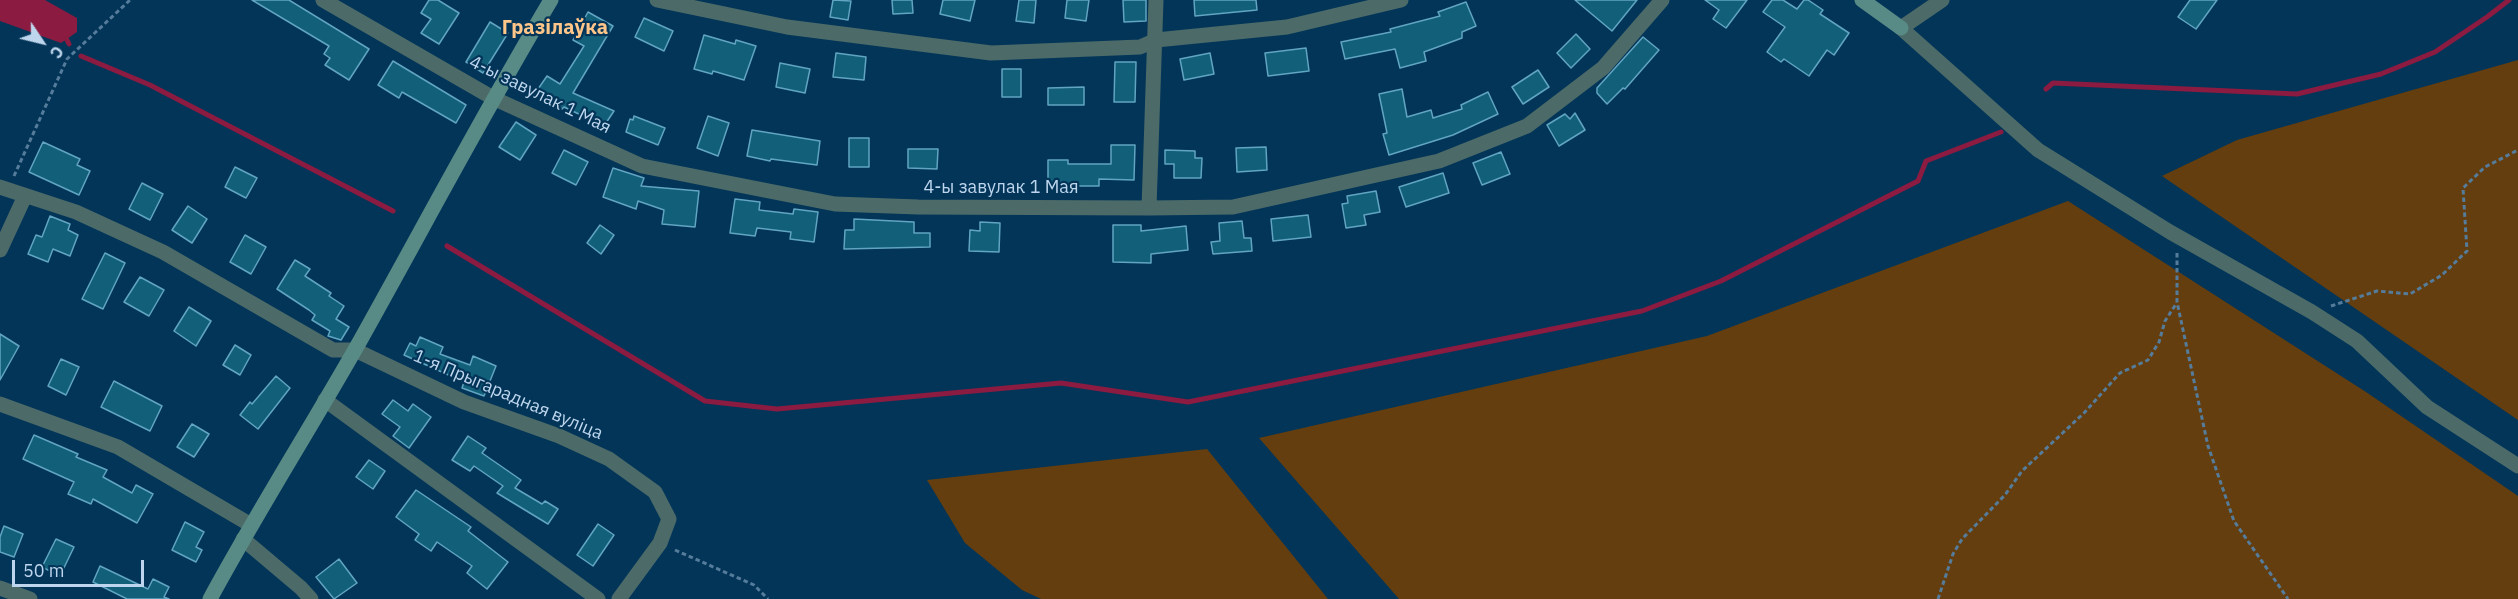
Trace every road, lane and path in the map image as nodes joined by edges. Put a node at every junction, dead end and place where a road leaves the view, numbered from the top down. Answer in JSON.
{"nodes":[{"id":1,"x":130,"y":0,"type":"edge"},
{"id":2,"x":324,"y":0,"type":"edge"},
{"id":3,"x":551,"y":0,"type":"edge"},
{"id":4,"x":657,"y":0,"type":"edge"},
{"id":5,"x":1156,"y":0,"type":"edge"},
{"id":6,"x":1401,"y":0,"type":"edge"},
{"id":7,"x":1662,"y":0,"type":"edge"},
{"id":8,"x":1862,"y":0,"type":"edge"},
{"id":9,"x":1942,"y":0,"type":"edge"},
{"id":10,"x":1901,"y":28,"type":"junction"},
{"id":11,"x":1156,"y":40,"type":"junction"},
{"id":12,"x":493,"y":98,"type":"junction"},
{"id":13,"x":2518,"y":150,"type":"edge"},
{"id":14,"x":4,"y":189,"type":"edge"},
{"id":15,"x":25,"y":196,"type":"junction"},
{"id":16,"x":1149,"y":208,"type":"junction"},
{"id":17,"x":2170,"y":232,"type":"junction"},
{"id":18,"x":0,"y":250,"type":"edge"},
{"id":19,"x":2177,"y":302,"type":"junction"},
{"id":20,"x":2312,"y":312,"type":"junction"},
{"id":21,"x":355,"y":350,"type":"junction"},
{"id":22,"x":325,"y":400,"type":"junction"},
{"id":23,"x":0,"y":404,"type":"edge"},
{"id":24,"x":2518,"y":466,"type":"edge"},
{"id":25,"x":251,"y":525,"type":"junction"},
{"id":26,"x":243,"y":539,"type":"junction"},
{"id":27,"x":660,"y":543,"type":"junction"},
{"id":28,"x":0,"y":588,"type":"edge"},
{"id":29,"x":30,"y":599,"type":"edge"},
{"id":30,"x":210,"y":599,"type":"edge"},
{"id":31,"x":310,"y":599,"type":"edge"},
{"id":32,"x":598,"y":599,"type":"edge"},
{"id":33,"x":619,"y":599,"type":"edge"},
{"id":34,"x":768,"y":599,"type":"edge"},
{"id":35,"x":1938,"y":599,"type":"edge"},
{"id":36,"x":2288,"y":599,"type":"edge"}],
"edges":[{"from":1,"to":14,"type":"path"},
{"from":2,"to":12,"type":"street","name":"4-ы завулак 1 Мая"},
{"from":3,"to":12,"type":"street"},
{"from":4,"to":11,"type":"street"},
{"from":5,"to":11,"type":"street"},
{"from":6,"to":11,"type":"street"},
{"from":7,"to":16,"type":"street","name":"4-ы завулак 1 Мая"},
{"from":8,"to":10,"type":"street"},
{"from":9,"to":10,"type":"street"},
{"from":10,"to":17,"type":"street"},
{"from":11,"to":16,"type":"street"},
{"from":12,"to":16,"type":"street","name":"4-ы завулак 1 Мая"},
{"from":12,"to":21,"type":"street"},
{"from":13,"to":20,"type":"path"},
{"from":14,"to":15,"type":"street","name":"1-я Прыгарадная вуліца"},
{"from":15,"to":18,"type":"street"},
{"from":15,"to":21,"type":"street","name":"1-я Прыгарадная вуліца"},
{"from":17,"to":19,"type":"path"},
{"from":17,"to":20,"type":"street"},
{"from":19,"to":35,"type":"path"},
{"from":19,"to":36,"type":"path"},
{"from":20,"to":24,"type":"street"},
{"from":21,"to":22,"type":"street"},
{"from":21,"to":27,"type":"street","name":"1-я Прыгарадная вуліца"},
{"from":22,"to":25,"type":"street"},
{"from":22,"to":32,"type":"street"},
{"from":23,"to":25,"type":"street"},
{"from":25,"to":26,"type":"street"},
{"from":26,"to":30,"type":"street"},
{"from":26,"to":31,"type":"street"},
{"from":27,"to":33,"type":"street","name":"1-я Прыгарадная вуліца"},
{"from":27,"to":34,"type":"path"},
{"from":28,"to":29,"type":"street"}]}
